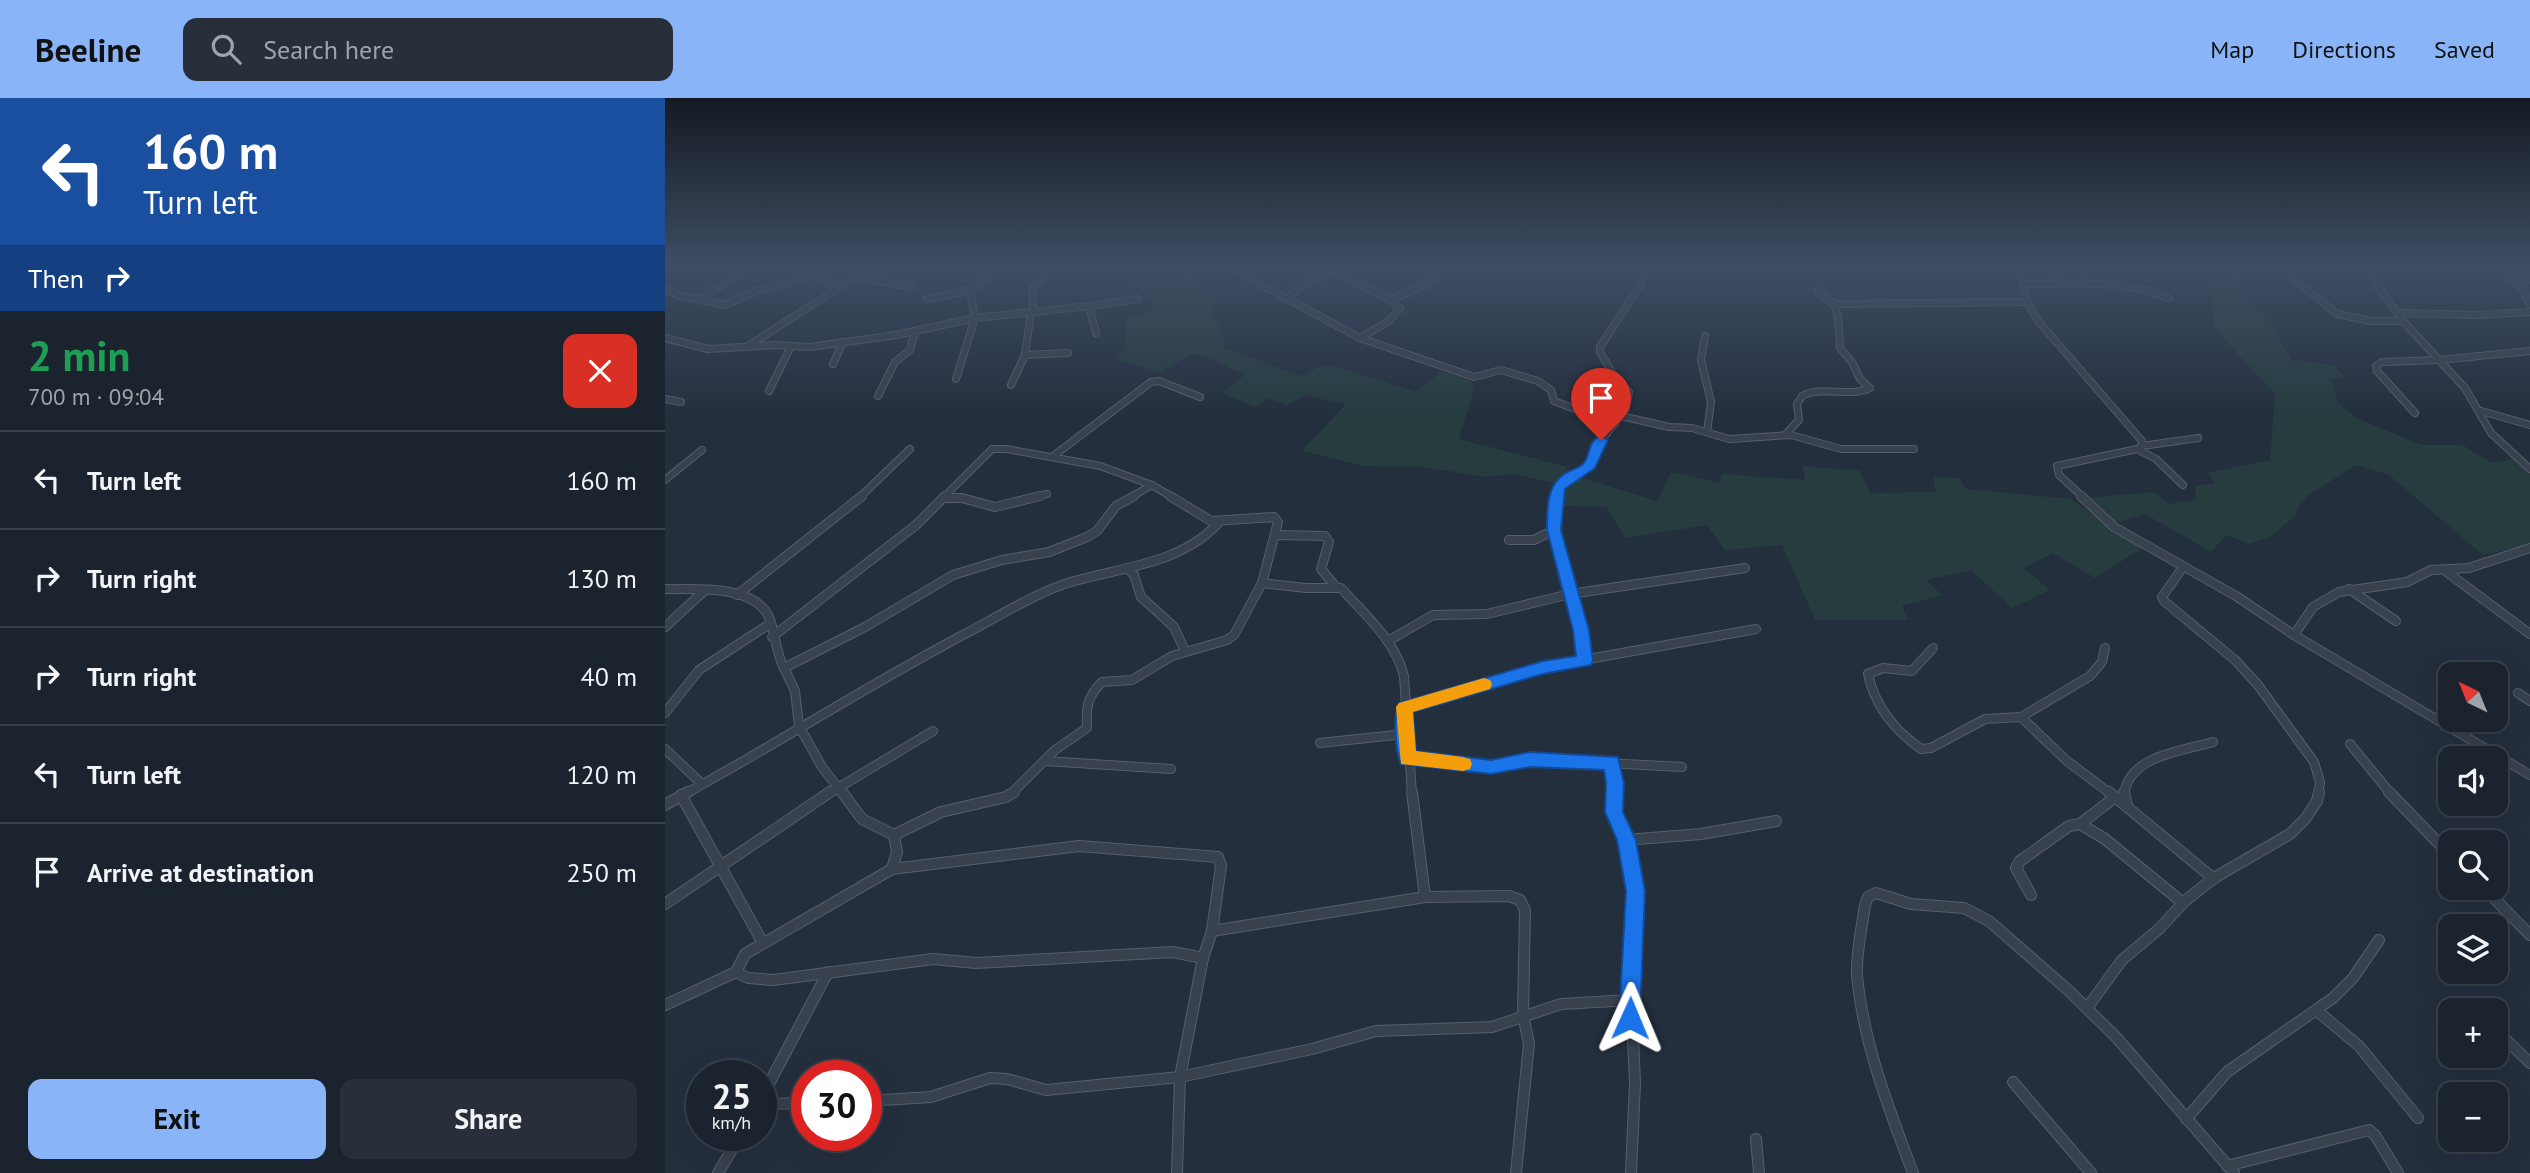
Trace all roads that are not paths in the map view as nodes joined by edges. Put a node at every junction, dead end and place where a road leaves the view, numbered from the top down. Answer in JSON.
{"nodes":[{"id":1,"x":796,"y":315,"type":"edge"},
{"id":2,"x":1002,"y":315,"type":"edge"},
{"id":3,"x":1031,"y":315,"type":"edge"},
{"id":4,"x":1091,"y":315,"type":"edge"},
{"id":5,"x":1317,"y":315,"type":"edge"},
{"id":6,"x":1394,"y":315,"type":"edge"},
{"id":7,"x":1621,"y":315,"type":"edge"},
{"id":8,"x":1838,"y":315,"type":"edge"},
{"id":9,"x":2035,"y":315,"type":"edge"},
{"id":10,"x":2343,"y":315,"type":"edge"},
{"id":11,"x":2399,"y":315,"type":"edge"},
{"id":12,"x":975,"y":318,"type":"junction"},
{"id":13,"x":2403,"y":321,"type":"junction"},
{"id":14,"x":915,"y":331,"type":"junction"},
{"id":15,"x":1095,"y":333,"type":"dead end"},
{"id":16,"x":1705,"y":336,"type":"dead end"},
{"id":17,"x":665,"y":338,"type":"edge"},
{"id":18,"x":1360,"y":338,"type":"junction"},
{"id":19,"x":843,"y":342,"type":"junction"},
{"id":20,"x":791,"y":346,"type":"junction"},
{"id":21,"x":745,"y":348,"type":"junction"},
{"id":22,"x":2530,"y":351,"type":"edge"},
{"id":23,"x":1068,"y":353,"type":"dead end"},
{"id":24,"x":1025,"y":355,"type":"junction"},
{"id":25,"x":2439,"y":360,"type":"junction"},
{"id":26,"x":833,"y":364,"type":"dead end"},
{"id":27,"x":955,"y":379,"type":"dead end"},
{"id":28,"x":1011,"y":385,"type":"dead end"},
{"id":29,"x":769,"y":391,"type":"dead end"},
{"id":30,"x":878,"y":396,"type":"dead end"},
{"id":31,"x":1201,"y":397,"type":"dead end"},
{"id":32,"x":665,"y":398,"type":"edge"},
{"id":33,"x":681,"y":402,"type":"dead end"},
{"id":34,"x":2481,"y":411,"type":"junction"},
{"id":35,"x":2415,"y":413,"type":"dead end"},
{"id":36,"x":1621,"y":416,"type":"junction"},
{"id":37,"x":1615,"y":424,"type":"junction"},
{"id":38,"x":2530,"y":425,"type":"edge"},
{"id":39,"x":1707,"y":432,"type":"junction"},
{"id":40,"x":1785,"y":435,"type":"junction"},
{"id":41,"x":2198,"y":438,"type":"dead end"},
{"id":42,"x":2139,"y":447,"type":"junction"},
{"id":43,"x":910,"y":449,"type":"dead end"},
{"id":44,"x":1914,"y":449,"type":"dead end"},
{"id":45,"x":702,"y":450,"type":"dead end"},
{"id":46,"x":1052,"y":457,"type":"junction"},
{"id":47,"x":2530,"y":469,"type":"edge"},
{"id":48,"x":665,"y":480,"type":"edge"},
{"id":49,"x":1152,"y":485,"type":"junction"},
{"id":50,"x":2183,"y":485,"type":"dead end"},
{"id":51,"x":1047,"y":494,"type":"dead end"},
{"id":52,"x":943,"y":498,"type":"junction"},
{"id":53,"x":1220,"y":521,"type":"junction"},
{"id":54,"x":1554,"y":530,"type":"junction"},
{"id":55,"x":1276,"y":535,"type":"junction"},
{"id":56,"x":1509,"y":540,"type":"dead end"},
{"id":57,"x":2530,"y":548,"type":"edge"},
{"id":58,"x":2183,"y":567,"type":"junction"},
{"id":59,"x":1127,"y":568,"type":"junction"},
{"id":60,"x":1745,"y":568,"type":"dead end"},
{"id":61,"x":2444,"y":570,"type":"junction"},
{"id":62,"x":1262,"y":583,"type":"junction"},
{"id":63,"x":1335,"y":586,"type":"junction"},
{"id":64,"x":665,"y":589,"type":"edge"},
{"id":65,"x":2349,"y":589,"type":"junction"},
{"id":66,"x":704,"y":591,"type":"junction"},
{"id":67,"x":1570,"y":594,"type":"junction"},
{"id":68,"x":737,"y":595,"type":"junction"},
{"id":69,"x":2396,"y":621,"type":"dead end"},
{"id":70,"x":771,"y":623,"type":"junction"},
{"id":71,"x":665,"y":627,"type":"edge"},
{"id":72,"x":1756,"y":629,"type":"dead end"},
{"id":73,"x":2530,"y":634,"type":"edge"},
{"id":74,"x":2294,"y":635,"type":"junction"},
{"id":75,"x":772,"y":637,"type":"junction"},
{"id":76,"x":1388,"y":641,"type":"junction"},
{"id":77,"x":1933,"y":648,"type":"dead end"},
{"id":78,"x":2105,"y":648,"type":"dead end"},
{"id":79,"x":1185,"y":651,"type":"junction"},
{"id":80,"x":1585,"y":661,"type":"junction"},
{"id":81,"x":784,"y":668,"type":"junction"},
{"id":82,"x":2518,"y":694,"type":"dead end"},
{"id":83,"x":2530,"y":701,"type":"edge"},
{"id":84,"x":1405,"y":707,"type":"junction"},
{"id":85,"x":665,"y":713,"type":"edge"},
{"id":86,"x":2021,"y":716,"type":"junction"},
{"id":87,"x":799,"y":726,"type":"junction"},
{"id":88,"x":933,"y":731,"type":"dead end"},
{"id":89,"x":1405,"y":734,"type":"junction"},
{"id":90,"x":2213,"y":742,"type":"dead end"},
{"id":91,"x":1320,"y":743,"type":"dead end"},
{"id":92,"x":2350,"y":744,"type":"dead end"},
{"id":93,"x":665,"y":749,"type":"edge"},
{"id":94,"x":1408,"y":759,"type":"junction"},
{"id":95,"x":1045,"y":761,"type":"junction"},
{"id":96,"x":1612,"y":762,"type":"junction"},
{"id":97,"x":1682,"y":767,"type":"dead end"},
{"id":98,"x":1171,"y":769,"type":"dead end"},
{"id":99,"x":2530,"y":775,"type":"edge"},
{"id":100,"x":701,"y":783,"type":"junction"},
{"id":101,"x":837,"y":788,"type":"junction"},
{"id":102,"x":681,"y":795,"type":"junction"},
{"id":103,"x":2114,"y":798,"type":"junction"},
{"id":104,"x":665,"y":805,"type":"edge"},
{"id":105,"x":2127,"y":806,"type":"junction"},
{"id":106,"x":1776,"y":821,"type":"dead end"},
{"id":107,"x":2080,"y":824,"type":"junction"},
{"id":108,"x":894,"y":835,"type":"junction"},
{"id":109,"x":1626,"y":840,"type":"junction"},
{"id":110,"x":2438,"y":843,"type":"edge"},
{"id":111,"x":720,"y":865,"type":"junction"},
{"id":112,"x":893,"y":869,"type":"junction"},
{"id":113,"x":2214,"y":879,"type":"junction"},
{"id":114,"x":2031,"y":895,"type":"dead end"},
{"id":115,"x":1425,"y":897,"type":"junction"},
{"id":116,"x":2496,"y":900,"type":"edge"},
{"id":117,"x":2183,"y":903,"type":"junction"},
{"id":118,"x":665,"y":904,"type":"edge"},
{"id":119,"x":1212,"y":931,"type":"junction"},
{"id":120,"x":2530,"y":935,"type":"edge"},
{"id":121,"x":2379,"y":940,"type":"dead end"},
{"id":122,"x":763,"y":943,"type":"junction"},
{"id":123,"x":1203,"y":958,"type":"junction"},
{"id":124,"x":736,"y":972,"type":"junction"},
{"id":125,"x":828,"y":972,"type":"junction"},
{"id":126,"x":1631,"y":1000,"type":"junction"},
{"id":127,"x":665,"y":1005,"type":"edge"},
{"id":128,"x":2087,"y":1007,"type":"junction"},
{"id":129,"x":2316,"y":1010,"type":"junction"},
{"id":130,"x":1523,"y":1016,"type":"junction"},
{"id":131,"x":2508,"y":1042,"type":"edge"},
{"id":132,"x":2530,"y":1063,"type":"edge"},
{"id":133,"x":777,"y":1071,"type":"edge"},
{"id":134,"x":1180,"y":1077,"type":"junction"},
{"id":135,"x":2013,"y":1082,"type":"dead end"},
{"id":136,"x":882,"y":1100,"type":"edge"},
{"id":137,"x":2418,"y":1118,"type":"dead end"},
{"id":138,"x":2186,"y":1119,"type":"junction"},
{"id":139,"x":1756,"y":1139,"type":"dead end"},
{"id":140,"x":731,"y":1151,"type":"edge"},
{"id":141,"x":2230,"y":1169,"type":"edge"},
{"id":142,"x":719,"y":1173,"type":"edge"},
{"id":143,"x":1177,"y":1173,"type":"edge"},
{"id":144,"x":1516,"y":1173,"type":"edge"},
{"id":145,"x":1631,"y":1173,"type":"edge"},
{"id":146,"x":1759,"y":1173,"type":"edge"},
{"id":147,"x":1913,"y":1173,"type":"edge"},
{"id":148,"x":2091,"y":1173,"type":"edge"},
{"id":149,"x":2398,"y":1173,"type":"edge"}],
"edges":[{"from":1,"to":21,"type":"street"},
{"from":2,"to":12,"type":"street"},
{"from":3,"to":24,"type":"street"},
{"from":4,"to":15,"type":"street"},
{"from":5,"to":18,"type":"street"},
{"from":6,"to":18,"type":"street"},
{"from":7,"to":36,"type":"street"},
{"from":8,"to":40,"type":"street"},
{"from":9,"to":42,"type":"street"},
{"from":10,"to":13,"type":"street"},
{"from":11,"to":13,"type":"street"},
{"from":12,"to":14,"type":"street"},
{"from":12,"to":27,"type":"street"},
{"from":13,"to":25,"type":"street"},
{"from":14,"to":19,"type":"street"},
{"from":14,"to":30,"type":"street"},
{"from":16,"to":39,"type":"street"},
{"from":17,"to":21,"type":"street"},
{"from":18,"to":37,"type":"street"},
{"from":19,"to":20,"type":"street"},
{"from":19,"to":26,"type":"street"},
{"from":20,"to":21,"type":"street"},
{"from":20,"to":29,"type":"street"},
{"from":22,"to":25,"type":"street"},
{"from":23,"to":24,"type":"street"},
{"from":24,"to":28,"type":"street"},
{"from":25,"to":34,"type":"street"},
{"from":25,"to":35,"type":"street"},
{"from":31,"to":46,"type":"street"},
{"from":32,"to":33,"type":"street"},
{"from":34,"to":38,"type":"street"},
{"from":34,"to":47,"type":"street"},
{"from":36,"to":37,"type":"street"},
{"from":36,"to":39,"type":"street"},
{"from":37,"to":54,"type":"street"},
{"from":39,"to":40,"type":"street"},
{"from":40,"to":44,"type":"street"},
{"from":41,"to":42,"type":"street"},
{"from":42,"to":50,"type":"street"},
{"from":42,"to":58,"type":"street"},
{"from":43,"to":68,"type":"street"},
{"from":45,"to":48,"type":"street"},
{"from":46,"to":49,"type":"street"},
{"from":46,"to":52,"type":"street"},
{"from":49,"to":53,"type":"street"},
{"from":49,"to":81,"type":"street"},
{"from":51,"to":52,"type":"street"},
{"from":52,"to":75,"type":"street"},
{"from":53,"to":55,"type":"street"},
{"from":53,"to":59,"type":"street"},
{"from":54,"to":56,"type":"street"},
{"from":54,"to":67,"type":"street"},
{"from":55,"to":62,"type":"street"},
{"from":55,"to":63,"type":"street"},
{"from":57,"to":61,"type":"street"},
{"from":58,"to":74,"type":"street"},
{"from":58,"to":113,"type":"street"},
{"from":59,"to":79,"type":"street"},
{"from":59,"to":87,"type":"street"},
{"from":60,"to":67,"type":"street"},
{"from":61,"to":65,"type":"street"},
{"from":61,"to":73,"type":"street"},
{"from":62,"to":63,"type":"street"},
{"from":62,"to":79,"type":"street"},
{"from":63,"to":76,"type":"street"},
{"from":64,"to":66,"type":"street"},
{"from":65,"to":69,"type":"street"},
{"from":65,"to":74,"type":"street"},
{"from":66,"to":68,"type":"street"},
{"from":66,"to":71,"type":"street"},
{"from":67,"to":76,"type":"street"},
{"from":67,"to":80,"type":"street"},
{"from":68,"to":70,"type":"street"},
{"from":70,"to":75,"type":"street"},
{"from":70,"to":85,"type":"street"},
{"from":72,"to":80,"type":"street"},
{"from":74,"to":99,"type":"street"},
{"from":75,"to":81,"type":"street"},
{"from":76,"to":84,"type":"street"},
{"from":77,"to":86,"type":"street"},
{"from":78,"to":86,"type":"street"},
{"from":79,"to":95,"type":"street"},
{"from":80,"to":84,"type":"street"},
{"from":81,"to":87,"type":"street"},
{"from":82,"to":83,"type":"street"},
{"from":84,"to":89,"type":"street"},
{"from":86,"to":103,"type":"street"},
{"from":87,"to":100,"type":"street"},
{"from":87,"to":101,"type":"street"},
{"from":88,"to":101,"type":"street"},
{"from":89,"to":91,"type":"street"},
{"from":89,"to":94,"type":"street"},
{"from":90,"to":105,"type":"street"},
{"from":92,"to":110,"type":"street"},
{"from":93,"to":100,"type":"street"},
{"from":94,"to":96,"type":"street"},
{"from":94,"to":115,"type":"street"},
{"from":95,"to":98,"type":"street"},
{"from":95,"to":108,"type":"street"},
{"from":96,"to":97,"type":"street"},
{"from":96,"to":109,"type":"street"},
{"from":100,"to":102,"type":"street"},
{"from":101,"to":108,"type":"street"},
{"from":101,"to":111,"type":"street"},
{"from":102,"to":104,"type":"street"},
{"from":102,"to":111,"type":"street"},
{"from":103,"to":105,"type":"street"},
{"from":103,"to":107,"type":"street"},
{"from":105,"to":113,"type":"street"},
{"from":106,"to":109,"type":"street"},
{"from":107,"to":114,"type":"street"},
{"from":107,"to":117,"type":"street"},
{"from":108,"to":112,"type":"street"},
{"from":109,"to":126,"type":"street"},
{"from":111,"to":118,"type":"street"},
{"from":111,"to":122,"type":"street"},
{"from":112,"to":119,"type":"street"},
{"from":112,"to":122,"type":"street"},
{"from":113,"to":117,"type":"street"},
{"from":115,"to":119,"type":"street"},
{"from":115,"to":130,"type":"street"},
{"from":116,"to":120,"type":"street"},
{"from":117,"to":128,"type":"street"},
{"from":119,"to":123,"type":"street"},
{"from":121,"to":129,"type":"street"},
{"from":122,"to":124,"type":"street"},
{"from":123,"to":125,"type":"street"},
{"from":123,"to":134,"type":"street"},
{"from":124,"to":125,"type":"street"},
{"from":124,"to":127,"type":"street"},
{"from":125,"to":133,"type":"street"},
{"from":126,"to":130,"type":"street"},
{"from":126,"to":145,"type":"street"},
{"from":128,"to":138,"type":"street"},
{"from":128,"to":147,"type":"street"},
{"from":129,"to":137,"type":"street"},
{"from":129,"to":138,"type":"street"},
{"from":130,"to":134,"type":"street"},
{"from":130,"to":144,"type":"street"},
{"from":131,"to":132,"type":"street"},
{"from":134,"to":136,"type":"street"},
{"from":134,"to":143,"type":"street"},
{"from":135,"to":148,"type":"street"},
{"from":138,"to":141,"type":"street"},
{"from":139,"to":146,"type":"street"},
{"from":140,"to":142,"type":"street"},
{"from":141,"to":149,"type":"street"}]}
